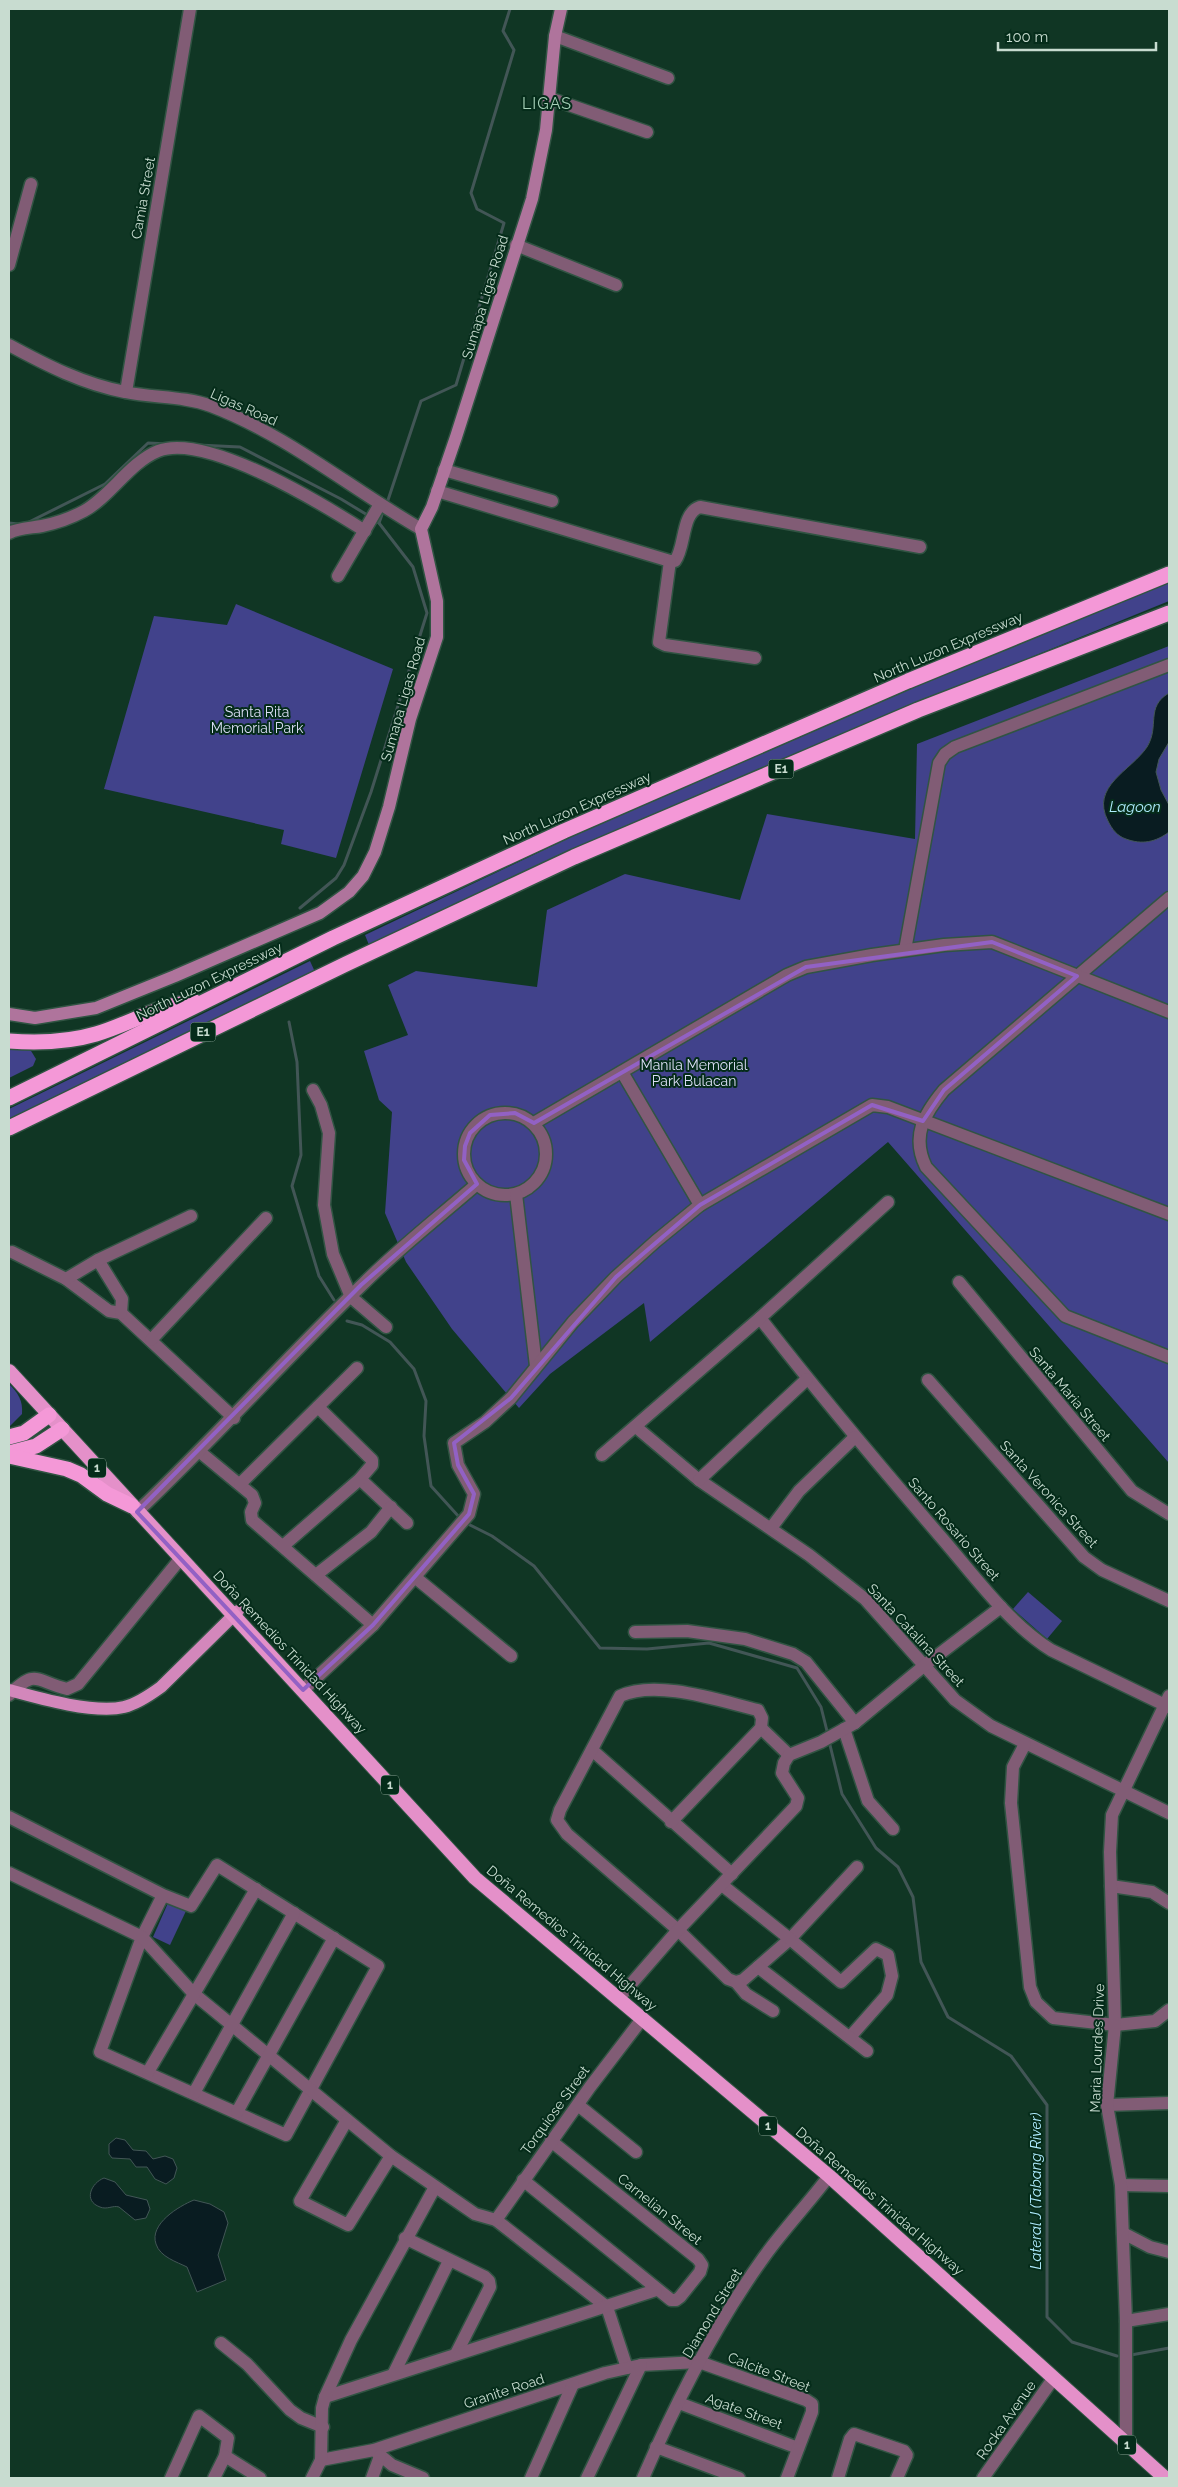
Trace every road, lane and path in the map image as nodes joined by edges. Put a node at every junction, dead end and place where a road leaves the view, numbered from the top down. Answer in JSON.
{"nodes":[{"id":1,"x":190,"y":9,"type":"edge"},
{"id":2,"x":561,"y":9,"type":"edge"},
{"id":3,"x":555,"y":36,"type":"junction"},
{"id":4,"x":668,"y":78,"type":"dead end"},
{"id":5,"x":549,"y":98,"type":"junction"},
{"id":6,"x":647,"y":132,"type":"dead end"},
{"id":7,"x":31,"y":184,"type":"dead end"},
{"id":8,"x":516,"y":245,"type":"junction"},
{"id":9,"x":9,"y":265,"type":"edge"},
{"id":10,"x":616,"y":285,"type":"dead end"},
{"id":11,"x":9,"y":345,"type":"edge"},
{"id":12,"x":126,"y":392,"type":"junction"},
{"id":13,"x":444,"y":470,"type":"junction"},
{"id":14,"x":437,"y":491,"type":"junction"},
{"id":15,"x":552,"y":501,"type":"dead end"},
{"id":16,"x":378,"y":507,"type":"junction"},
{"id":17,"x":368,"y":527,"type":"junction"},
{"id":18,"x":421,"y":529,"type":"junction"},
{"id":19,"x":9,"y":533,"type":"edge"},
{"id":20,"x":920,"y":547,"type":"dead end"},
{"id":21,"x":670,"y":562,"type":"junction"},
{"id":22,"x":1169,"y":574,"type":"edge"},
{"id":23,"x":338,"y":576,"type":"dead end"},
{"id":24,"x":1169,"y":612,"type":"edge"},
{"id":25,"x":755,"y":658,"type":"dead end"},
{"id":26,"x":1169,"y":665,"type":"edge"},
{"id":27,"x":1169,"y":898,"type":"edge"},
{"id":28,"x":906,"y":950,"type":"junction"},
{"id":29,"x":1077,"y":976,"type":"junction"},
{"id":30,"x":204,"y":1002,"type":"junction"},
{"id":31,"x":1169,"y":1012,"type":"edge"},
{"id":32,"x":9,"y":1014,"type":"edge"},
{"id":33,"x":9,"y":1041,"type":"edge"},
{"id":34,"x":622,"y":1072,"type":"junction"},
{"id":35,"x":313,"y":1090,"type":"dead end"},
{"id":36,"x":9,"y":1098,"type":"edge"},
{"id":37,"x":923,"y":1120,"type":"junction"},
{"id":38,"x":534,"y":1123,"type":"junction"},
{"id":39,"x":9,"y":1128,"type":"edge"},
{"id":40,"x":477,"y":1184,"type":"junction"},
{"id":41,"x":516,"y":1194,"type":"junction"},
{"id":42,"x":888,"y":1202,"type":"dead end"},
{"id":43,"x":700,"y":1205,"type":"junction"},
{"id":44,"x":1169,"y":1214,"type":"edge"},
{"id":45,"x":191,"y":1216,"type":"dead end"},
{"id":46,"x":266,"y":1218,"type":"dead end"},
{"id":47,"x":12,"y":1252,"type":"dead end"},
{"id":48,"x":98,"y":1260,"type":"junction"},
{"id":49,"x":66,"y":1279,"type":"junction"},
{"id":50,"x":959,"y":1282,"type":"dead end"},
{"id":51,"x":351,"y":1297,"type":"junction"},
{"id":52,"x":121,"y":1312,"type":"junction"},
{"id":53,"x":760,"y":1318,"type":"junction"},
{"id":54,"x":386,"y":1328,"type":"dead end"},
{"id":55,"x":151,"y":1340,"type":"junction"},
{"id":56,"x":1169,"y":1356,"type":"edge"},
{"id":57,"x":536,"y":1366,"type":"junction"},
{"id":58,"x":357,"y":1368,"type":"dead end"},
{"id":59,"x":9,"y":1370,"type":"edge"},
{"id":60,"x":807,"y":1379,"type":"junction"},
{"id":61,"x":928,"y":1380,"type":"dead end"},
{"id":62,"x":318,"y":1407,"type":"junction"},
{"id":63,"x":49,"y":1415,"type":"junction"},
{"id":64,"x":234,"y":1418,"type":"junction"},
{"id":65,"x":636,"y":1428,"type":"junction"},
{"id":66,"x":62,"y":1429,"type":"junction"},
{"id":67,"x":9,"y":1437,"type":"edge"},
{"id":68,"x":855,"y":1437,"type":"junction"},
{"id":69,"x":200,"y":1452,"type":"junction"},
{"id":70,"x":9,"y":1455,"type":"edge"},
{"id":71,"x":602,"y":1456,"type":"dead end"},
{"id":72,"x":360,"y":1479,"type":"junction"},
{"id":73,"x":699,"y":1480,"type":"junction"},
{"id":74,"x":240,"y":1484,"type":"junction"},
{"id":75,"x":391,"y":1507,"type":"junction"},
{"id":76,"x":135,"y":1509,"type":"junction"},
{"id":77,"x":1169,"y":1514,"type":"edge"},
{"id":78,"x":407,"y":1523,"type":"dead end"},
{"id":79,"x":771,"y":1528,"type":"junction"},
{"id":80,"x":283,"y":1546,"type":"junction"},
{"id":81,"x":181,"y":1558,"type":"junction"},
{"id":82,"x":316,"y":1575,"type":"junction"},
{"id":83,"x":416,"y":1578,"type":"junction"},
{"id":84,"x":1169,"y":1601,"type":"edge"},
{"id":85,"x":1001,"y":1607,"type":"junction"},
{"id":86,"x":238,"y":1611,"type":"dead end"},
{"id":87,"x":373,"y":1626,"type":"junction"},
{"id":88,"x":636,"y":1632,"type":"dead end"},
{"id":89,"x":511,"y":1656,"type":"dead end"},
{"id":90,"x":924,"y":1665,"type":"junction"},
{"id":91,"x":303,"y":1690,"type":"junction"},
{"id":92,"x":10,"y":1692,"type":"edge"},
{"id":93,"x":1168,"y":1703,"type":"edge"},
{"id":94,"x":761,"y":1728,"type":"junction"},
{"id":95,"x":846,"y":1728,"type":"junction"},
{"id":96,"x":1025,"y":1744,"type":"junction"},
{"id":97,"x":592,"y":1750,"type":"junction"},
{"id":98,"x":789,"y":1755,"type":"junction"},
{"id":99,"x":1123,"y":1791,"type":"junction"},
{"id":100,"x":1169,"y":1813,"type":"edge"},
{"id":101,"x":9,"y":1817,"type":"edge"},
{"id":102,"x":671,"y":1822,"type":"junction"},
{"id":103,"x":893,"y":1829,"type":"dead end"},
{"id":104,"x":857,"y":1867,"type":"dead end"},
{"id":105,"x":9,"y":1873,"type":"edge"},
{"id":106,"x":732,"y":1874,"type":"junction"},
{"id":107,"x":722,"y":1885,"type":"junction"},
{"id":108,"x":1112,"y":1886,"type":"junction"},
{"id":109,"x":256,"y":1889,"type":"junction"},
{"id":110,"x":163,"y":1895,"type":"junction"},
{"id":111,"x":1169,"y":1903,"type":"edge"},
{"id":112,"x":294,"y":1913,"type":"junction"},
{"id":113,"x":678,"y":1930,"type":"junction"},
{"id":114,"x":142,"y":1938,"type":"junction"},
{"id":115,"x":334,"y":1938,"type":"junction"},
{"id":116,"x":790,"y":1938,"type":"junction"},
{"id":117,"x":758,"y":1967,"type":"junction"},
{"id":118,"x":736,"y":1982,"type":"junction"},
{"id":119,"x":194,"y":1994,"type":"junction"},
{"id":120,"x":618,"y":1998,"type":"junction"},
{"id":121,"x":1169,"y":2010,"type":"edge"},
{"id":122,"x":773,"y":2011,"type":"dead end"},
{"id":123,"x":642,"y":2019,"type":"junction"},
{"id":124,"x":1115,"y":2025,"type":"junction"},
{"id":125,"x":231,"y":2026,"type":"junction"},
{"id":126,"x":850,"y":2037,"type":"junction"},
{"id":127,"x":867,"y":2051,"type":"dead end"},
{"id":128,"x":269,"y":2056,"type":"junction"},
{"id":129,"x":148,"y":2072,"type":"junction"},
{"id":130,"x":311,"y":2090,"type":"junction"},
{"id":131,"x":194,"y":2092,"type":"junction"},
{"id":132,"x":1169,"y":2103,"type":"edge"},
{"id":133,"x":578,"y":2105,"type":"junction"},
{"id":134,"x":1107,"y":2105,"type":"junction"},
{"id":135,"x":237,"y":2112,"type":"junction"},
{"id":136,"x":347,"y":2120,"type":"junction"},
{"id":137,"x":551,"y":2141,"type":"junction"},
{"id":138,"x":636,"y":2152,"type":"dead end"},
{"id":139,"x":391,"y":2156,"type":"junction"},
{"id":140,"x":829,"y":2176,"type":"junction"},
{"id":141,"x":523,"y":2180,"type":"junction"},
{"id":142,"x":1120,"y":2185,"type":"junction"},
{"id":143,"x":1169,"y":2186,"type":"edge"},
{"id":144,"x":435,"y":2187,"type":"junction"},
{"id":145,"x":496,"y":2220,"type":"junction"},
{"id":146,"x":1123,"y":2233,"type":"junction"},
{"id":147,"x":405,"y":2238,"type":"junction"},
{"id":148,"x":1169,"y":2252,"type":"edge"},
{"id":149,"x":449,"y":2261,"type":"junction"},
{"id":150,"x":656,"y":2290,"type":"junction"},
{"id":151,"x":607,"y":2307,"type":"junction"},
{"id":152,"x":1169,"y":2314,"type":"edge"},
{"id":153,"x":1126,"y":2321,"type":"junction"},
{"id":154,"x":221,"y":2343,"type":"dead end"},
{"id":155,"x":456,"y":2354,"type":"junction"},
{"id":156,"x":699,"y":2362,"type":"junction"},
{"id":157,"x":642,"y":2365,"type":"junction"},
{"id":158,"x":627,"y":2368,"type":"junction"},
{"id":159,"x":394,"y":2373,"type":"junction"},
{"id":160,"x":1053,"y":2379,"type":"junction"},
{"id":161,"x":573,"y":2384,"type":"junction"},
{"id":162,"x":325,"y":2397,"type":"junction"},
{"id":163,"x":679,"y":2403,"type":"junction"},
{"id":164,"x":322,"y":2427,"type":"junction"},
{"id":165,"x":1126,"y":2444,"type":"junction"},
{"id":166,"x":656,"y":2447,"type":"junction"},
{"id":167,"x":798,"y":2448,"type":"junction"},
{"id":168,"x":377,"y":2453,"type":"junction"},
{"id":169,"x":225,"y":2456,"type":"junction"},
{"id":170,"x":321,"y":2460,"type":"junction"},
{"id":171,"x":171,"y":2478,"type":"edge"},
{"id":172,"x":214,"y":2478,"type":"edge"},
{"id":173,"x":260,"y":2478,"type":"edge"},
{"id":174,"x":312,"y":2478,"type":"edge"},
{"id":175,"x":372,"y":2478,"type":"edge"},
{"id":176,"x":422,"y":2478,"type":"edge"},
{"id":177,"x":531,"y":2478,"type":"edge"},
{"id":178,"x":587,"y":2478,"type":"edge"},
{"id":179,"x":643,"y":2478,"type":"edge"},
{"id":180,"x":739,"y":2478,"type":"edge"},
{"id":181,"x":788,"y":2478,"type":"edge"},
{"id":182,"x":838,"y":2478,"type":"edge"},
{"id":183,"x":897,"y":2478,"type":"edge"},
{"id":184,"x":983,"y":2478,"type":"edge"},
{"id":185,"x":1165,"y":2478,"type":"edge"}],
"edges":[{"from":1,"to":12,"type":"street","name":"Camia Street"},
{"from":2,"to":3,"type":"main road","name":"Sumapa Ligas Road"},
{"from":3,"to":4,"type":"street"},
{"from":3,"to":5,"type":"main road","name":"Sumapa Ligas Road"},
{"from":5,"to":6,"type":"street"},
{"from":5,"to":8,"type":"main road","name":"Sumapa Ligas Road"},
{"from":7,"to":9,"type":"street"},
{"from":8,"to":10,"type":"street"},
{"from":8,"to":13,"type":"main road","name":"Sumapa Ligas Road"},
{"from":11,"to":12,"type":"street","name":"Ligas Road"},
{"from":12,"to":16,"type":"street","name":"Ligas Road"},
{"from":13,"to":14,"type":"main road","name":"Sumapa Ligas Road"},
{"from":13,"to":15,"type":"street"},
{"from":14,"to":18,"type":"main road","name":"Sumapa Ligas Road"},
{"from":14,"to":21,"type":"street"},
{"from":16,"to":17,"type":"street"},
{"from":16,"to":18,"type":"street","name":"Ligas Road"},
{"from":17,"to":19,"type":"street"},
{"from":17,"to":23,"type":"street"},
{"from":18,"to":32,"type":"main road","name":"Sumapa Ligas Road"},
{"from":20,"to":21,"type":"street"},
{"from":21,"to":25,"type":"street"},
{"from":22,"to":30,"type":"highway","name":"North Luzon Expressway","number":"E1"},
{"from":24,"to":39,"type":"highway","number":"E1"},
{"from":26,"to":28,"type":"street"},
{"from":27,"to":29,"type":"street"},
{"from":28,"to":29,"type":"street"},
{"from":28,"to":34,"type":"street"},
{"from":29,"to":31,"type":"street"},
{"from":29,"to":37,"type":"street"},
{"from":30,"to":33,"type":"highway"},
{"from":30,"to":36,"type":"highway","name":"North Luzon Expressway","number":"E1"},
{"from":34,"to":38,"type":"street"},
{"from":34,"to":43,"type":"street"},
{"from":35,"to":51,"type":"street"},
{"from":37,"to":43,"type":"street"},
{"from":37,"to":44,"type":"street"},
{"from":37,"to":56,"type":"street"},
{"from":38,"to":40,"type":"street"},
{"from":38,"to":41,"type":"street"},
{"from":40,"to":41,"type":"street"},
{"from":40,"to":51,"type":"street"},
{"from":41,"to":57,"type":"street"},
{"from":42,"to":53,"type":"street"},
{"from":43,"to":57,"type":"street"},
{"from":45,"to":48,"type":"street"},
{"from":46,"to":55,"type":"street"},
{"from":47,"to":49,"type":"street"},
{"from":48,"to":49,"type":"street"},
{"from":48,"to":52,"type":"street"},
{"from":49,"to":52,"type":"street"},
{"from":50,"to":77,"type":"street","name":"Santa Maria Street"},
{"from":51,"to":54,"type":"street"},
{"from":51,"to":64,"type":"street"},
{"from":52,"to":55,"type":"street"},
{"from":53,"to":60,"type":"street","name":"Santo Rosario Street"},
{"from":53,"to":65,"type":"street"},
{"from":55,"to":64,"type":"street"},
{"from":57,"to":83,"type":"street"},
{"from":58,"to":62,"type":"street"},
{"from":59,"to":63,"type":"highway","name":"Doña Remedios Trinidad Highway","number":"1"},
{"from":60,"to":68,"type":"street","name":"Santo Rosario Street"},
{"from":60,"to":73,"type":"street"},
{"from":61,"to":84,"type":"street","name":"Santa Veronica Street"},
{"from":62,"to":72,"type":"street"},
{"from":62,"to":74,"type":"street"},
{"from":63,"to":66,"type":"highway","name":"Doña Remedios Trinidad Highway","number":"1"},
{"from":63,"to":67,"type":"highway"},
{"from":64,"to":69,"type":"street"},
{"from":65,"to":71,"type":"street"},
{"from":65,"to":73,"type":"street","name":"Santa Catalina Street"},
{"from":66,"to":70,"type":"highway"},
{"from":66,"to":76,"type":"highway","name":"Doña Remedios Trinidad Highway","number":"1"},
{"from":68,"to":79,"type":"street"},
{"from":68,"to":85,"type":"street","name":"Santo Rosario Street"},
{"from":69,"to":74,"type":"street"},
{"from":69,"to":76,"type":"street"},
{"from":70,"to":76,"type":"highway"},
{"from":72,"to":75,"type":"street"},
{"from":72,"to":80,"type":"street"},
{"from":73,"to":79,"type":"street","name":"Santa Catalina Street"},
{"from":74,"to":80,"type":"street"},
{"from":75,"to":78,"type":"street"},
{"from":75,"to":82,"type":"street"},
{"from":76,"to":81,"type":"highway","name":"Doña Remedios Trinidad Highway","number":"1"},
{"from":79,"to":90,"type":"street","name":"Santa Catalina Street"},
{"from":80,"to":82,"type":"street"},
{"from":81,"to":91,"type":"highway","name":"Doña Remedios Trinidad Highway","number":"1"},
{"from":81,"to":92,"type":"street"},
{"from":82,"to":87,"type":"street"},
{"from":83,"to":87,"type":"street"},
{"from":83,"to":89,"type":"street"},
{"from":85,"to":90,"type":"street"},
{"from":85,"to":93,"type":"street","name":"Santo Rosario Street"},
{"from":86,"to":92,"type":"main road"},
{"from":87,"to":91,"type":"street"},
{"from":88,"to":95,"type":"street"},
{"from":90,"to":95,"type":"street"},
{"from":90,"to":96,"type":"street","name":"Santa Catalina Street"},
{"from":91,"to":120,"type":"highway","name":"Doña Remedios Trinidad Highway","number":"1"},
{"from":93,"to":99,"type":"street","name":"Maria Lourdes Drive"},
{"from":94,"to":97,"type":"street"},
{"from":94,"to":98,"type":"street"},
{"from":94,"to":102,"type":"street"},
{"from":95,"to":98,"type":"street"},
{"from":95,"to":103,"type":"street"},
{"from":96,"to":99,"type":"street","name":"Santa Catalina Street"},
{"from":96,"to":124,"type":"street"},
{"from":97,"to":102,"type":"street"},
{"from":97,"to":113,"type":"street"},
{"from":98,"to":106,"type":"street"},
{"from":99,"to":100,"type":"street","name":"Santa Catalina Street"},
{"from":99,"to":108,"type":"street","name":"Maria Lourdes Drive"},
{"from":101,"to":110,"type":"street"},
{"from":102,"to":106,"type":"street"},
{"from":104,"to":116,"type":"street"},
{"from":105,"to":114,"type":"street"},
{"from":106,"to":107,"type":"street"},
{"from":107,"to":113,"type":"street"},
{"from":107,"to":116,"type":"street"},
{"from":108,"to":111,"type":"street"},
{"from":108,"to":124,"type":"street","name":"Maria Lourdes Drive"},
{"from":109,"to":110,"type":"street"},
{"from":109,"to":112,"type":"street"},
{"from":109,"to":119,"type":"street"},
{"from":110,"to":114,"type":"street"},
{"from":112,"to":115,"type":"street"},
{"from":112,"to":125,"type":"street"},
{"from":113,"to":118,"type":"street"},
{"from":113,"to":120,"type":"street"},
{"from":114,"to":119,"type":"street"},
{"from":114,"to":129,"type":"street"},
{"from":115,"to":128,"type":"street"},
{"from":115,"to":130,"type":"street"},
{"from":116,"to":117,"type":"street"},
{"from":116,"to":126,"type":"street"},
{"from":117,"to":118,"type":"street"},
{"from":117,"to":126,"type":"street"},
{"from":118,"to":122,"type":"street"},
{"from":119,"to":125,"type":"street"},
{"from":119,"to":129,"type":"street"},
{"from":120,"to":123,"type":"highway","name":"Doña Remedios Trinidad Highway","number":"1"},
{"from":121,"to":124,"type":"street"},
{"from":123,"to":133,"type":"street","name":"Torquiose Street"},
{"from":123,"to":140,"type":"highway","name":"Doña Remedios Trinidad Highway","number":"1"},
{"from":124,"to":134,"type":"street","name":"Maria Lourdes Drive"},
{"from":125,"to":128,"type":"street"},
{"from":125,"to":131,"type":"street"},
{"from":126,"to":127,"type":"street"},
{"from":128,"to":130,"type":"street"},
{"from":128,"to":135,"type":"street"},
{"from":129,"to":131,"type":"street"},
{"from":130,"to":135,"type":"street"},
{"from":130,"to":136,"type":"street"},
{"from":131,"to":135,"type":"street"},
{"from":132,"to":134,"type":"street"},
{"from":133,"to":137,"type":"street","name":"Torquiose Street"},
{"from":133,"to":138,"type":"street"},
{"from":134,"to":142,"type":"street","name":"Maria Lourdes Drive"},
{"from":136,"to":139,"type":"street"},
{"from":136,"to":139,"type":"street"},
{"from":137,"to":141,"type":"street","name":"Torquiose Street"},
{"from":137,"to":150,"type":"street","name":"Carnelian Street"},
{"from":139,"to":144,"type":"street"},
{"from":140,"to":156,"type":"street","name":"Diamond Street"},
{"from":140,"to":160,"type":"highway","name":"Doña Remedios Trinidad Highway","number":"1"},
{"from":141,"to":145,"type":"street","name":"Torquiose Street"},
{"from":141,"to":150,"type":"street","name":"Carnelian Street"},
{"from":142,"to":143,"type":"street"},
{"from":142,"to":146,"type":"street","name":"Maria Lourdes Drive"},
{"from":144,"to":145,"type":"street"},
{"from":144,"to":147,"type":"street"},
{"from":145,"to":151,"type":"street"},
{"from":146,"to":148,"type":"street"},
{"from":146,"to":153,"type":"street","name":"Maria Lourdes Drive"},
{"from":147,"to":149,"type":"street"},
{"from":147,"to":162,"type":"street"},
{"from":149,"to":155,"type":"street"},
{"from":149,"to":159,"type":"street"},
{"from":150,"to":151,"type":"street"},
{"from":151,"to":155,"type":"street"},
{"from":151,"to":158,"type":"street"},
{"from":152,"to":153,"type":"street"},
{"from":153,"to":165,"type":"street","name":"Maria Lourdes Drive"},
{"from":154,"to":164,"type":"street"},
{"from":155,"to":159,"type":"street"},
{"from":156,"to":157,"type":"street","name":"Granite Road"},
{"from":156,"to":163,"type":"street","name":"Diamond Street"},
{"from":156,"to":167,"type":"street","name":"Calcite Street"},
{"from":157,"to":158,"type":"street","name":"Granite Road"},
{"from":157,"to":178,"type":"street"},
{"from":158,"to":161,"type":"street","name":"Granite Road"},
{"from":159,"to":162,"type":"street"},
{"from":160,"to":165,"type":"highway","name":"Doña Remedios Trinidad Highway","number":"1"},
{"from":160,"to":184,"type":"street","name":"Rocka Avenue"},
{"from":161,"to":168,"type":"street","name":"Granite Road"},
{"from":161,"to":177,"type":"street"},
{"from":162,"to":164,"type":"street"},
{"from":163,"to":166,"type":"street","name":"Diamond Street"},
{"from":163,"to":167,"type":"street","name":"Agate Street"},
{"from":164,"to":170,"type":"street"},
{"from":165,"to":185,"type":"highway","name":"Doña Remedios Trinidad Highway","number":"1"},
{"from":166,"to":179,"type":"street","name":"Diamond Street"},
{"from":166,"to":180,"type":"street"},
{"from":167,"to":181,"type":"street","name":"Calcite Street"},
{"from":168,"to":170,"type":"street","name":"Granite Road"},
{"from":168,"to":175,"type":"street"},
{"from":168,"to":176,"type":"street"},
{"from":169,"to":171,"type":"street"},
{"from":169,"to":172,"type":"street"},
{"from":169,"to":173,"type":"street"},
{"from":170,"to":174,"type":"street"},
{"from":182,"to":183,"type":"street"}]}
